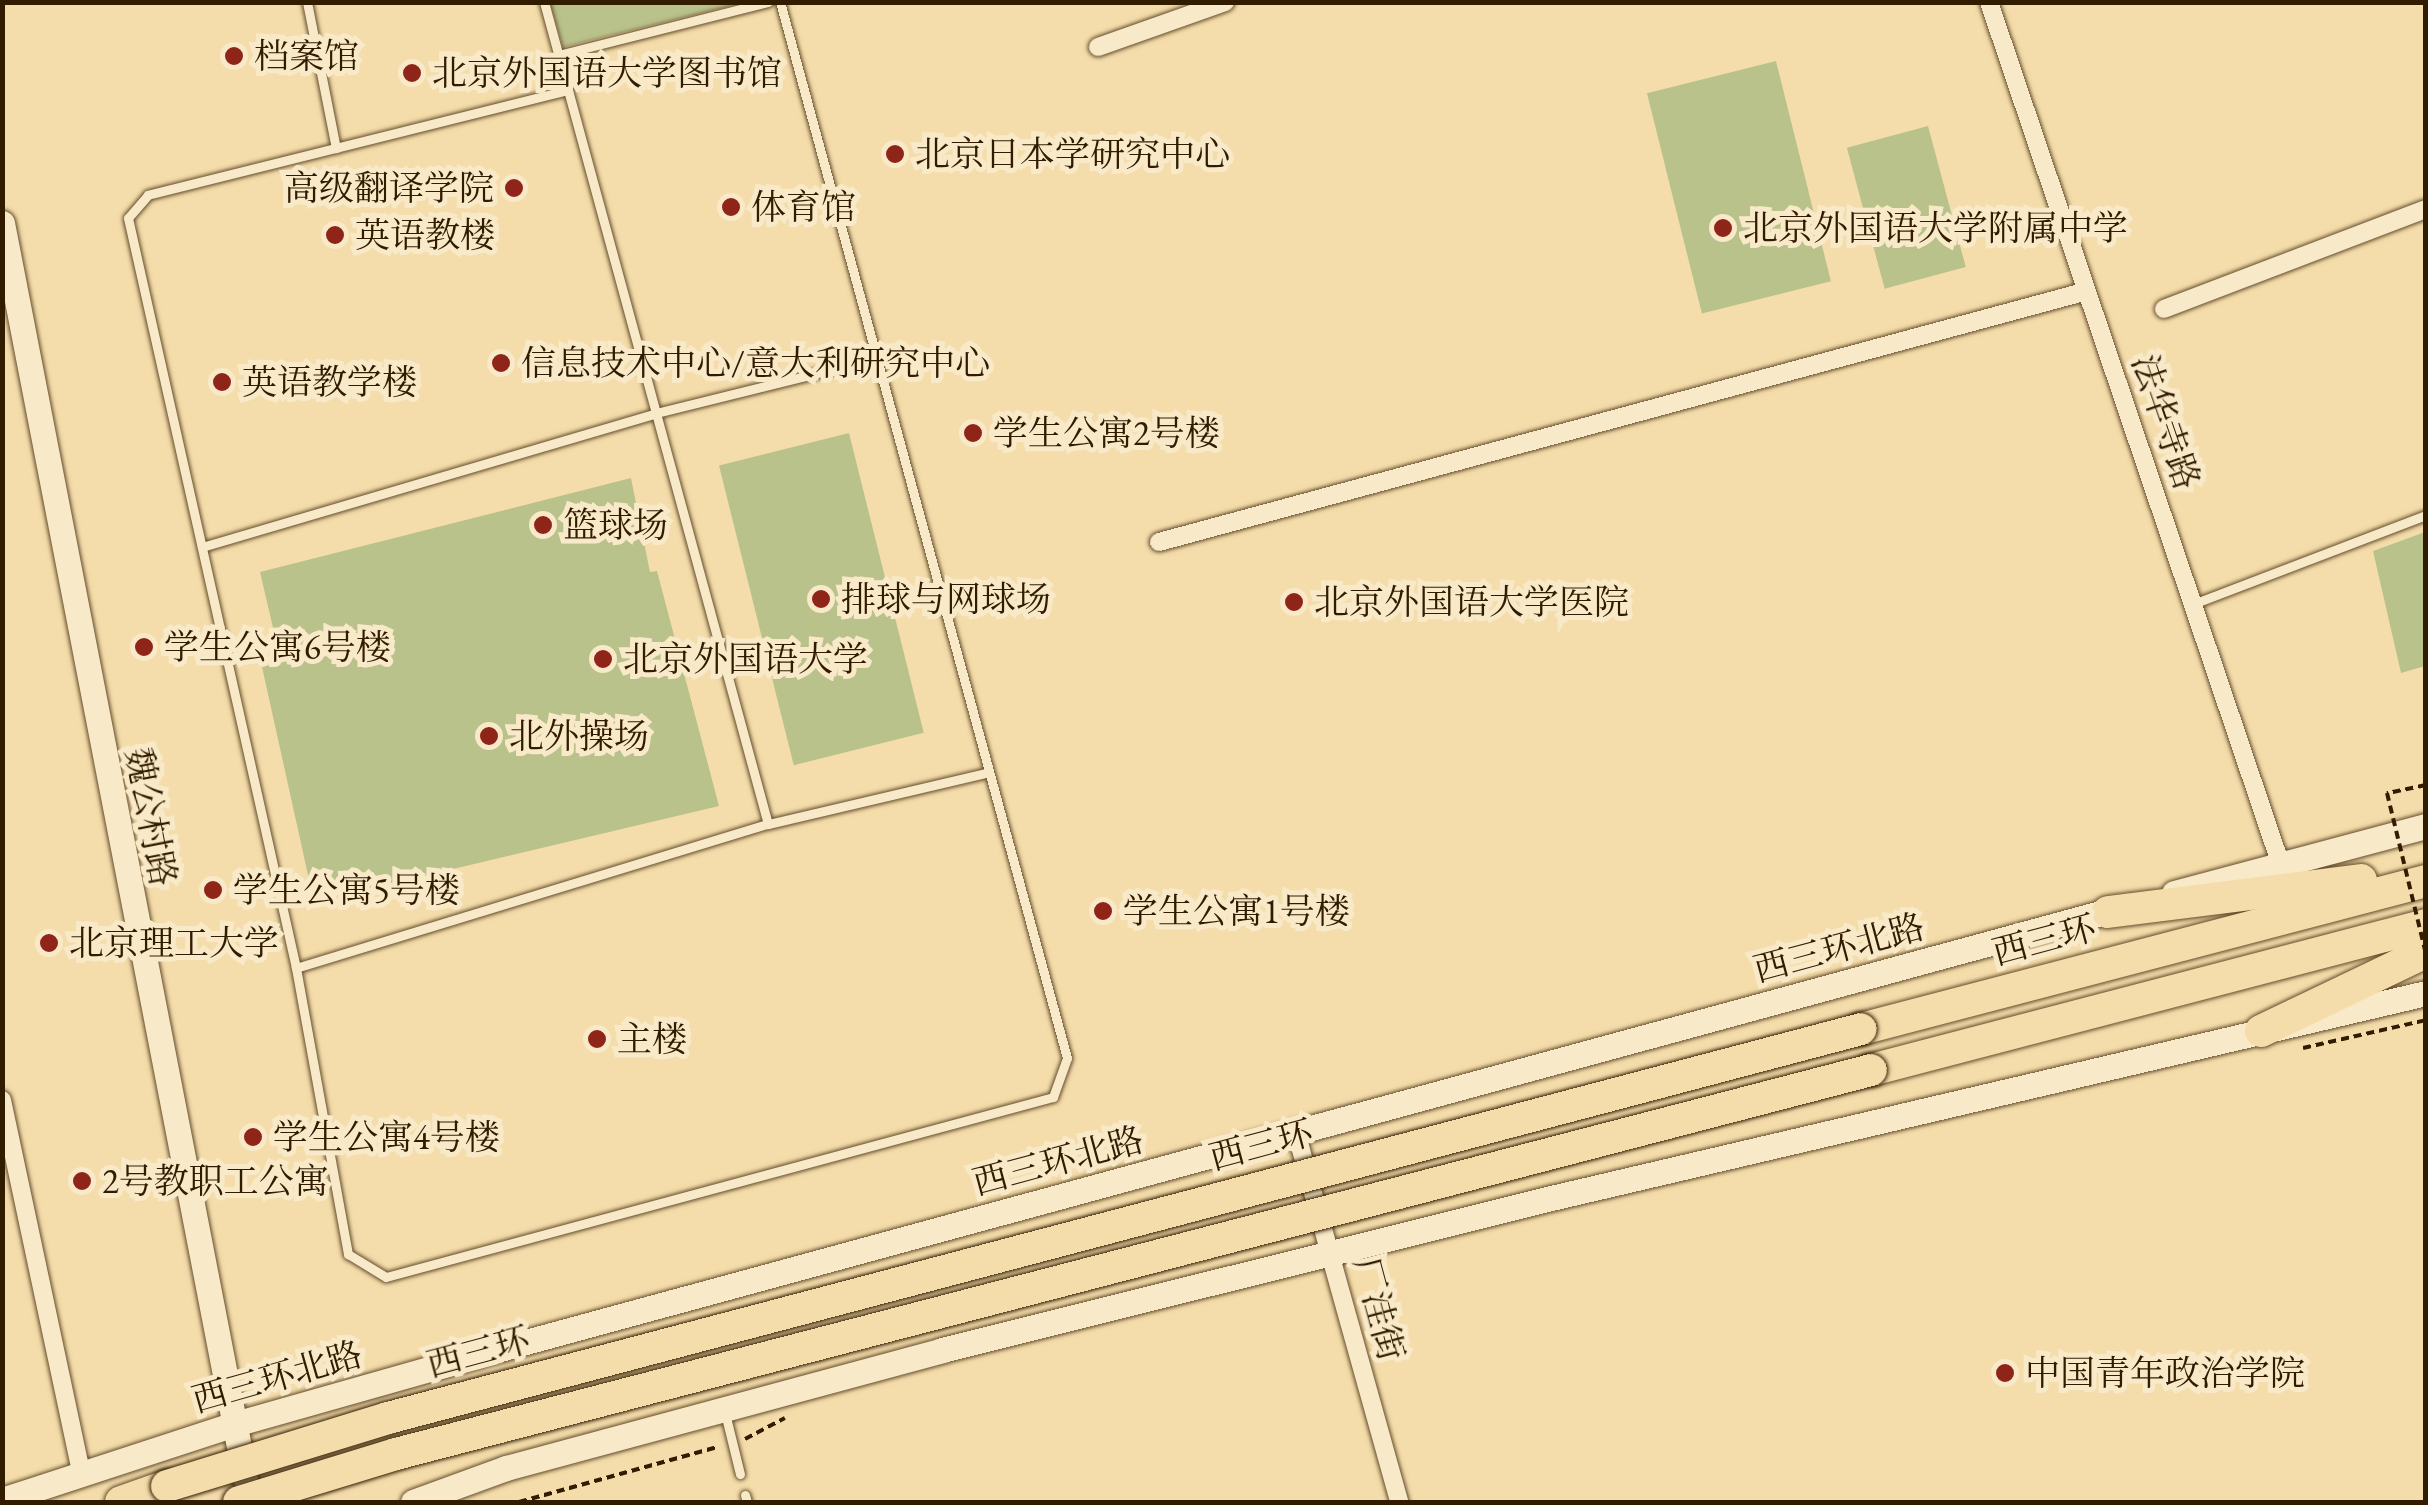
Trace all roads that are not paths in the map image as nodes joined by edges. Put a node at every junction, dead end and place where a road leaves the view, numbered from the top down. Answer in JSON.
{"nodes":[{"id":1,"x":307,"y":2,"type":"edge"},
{"id":2,"x":544,"y":2,"type":"edge"},
{"id":3,"x":768,"y":2,"type":"edge"},
{"id":4,"x":780,"y":2,"type":"edge"},
{"id":5,"x":1224,"y":2,"type":"edge"},
{"id":6,"x":1989,"y":2,"type":"edge"},
{"id":7,"x":1098,"y":47,"type":"dead end"},
{"id":8,"x":558,"y":55,"type":"junction"},
{"id":9,"x":568,"y":90,"type":"junction"},
{"id":10,"x":336,"y":148,"type":"junction"},
{"id":11,"x":2426,"y":208,"type":"edge"},
{"id":12,"x":2,"y":222,"type":"edge"},
{"id":13,"x":2087,"y":291,"type":"junction"},
{"id":14,"x":2164,"y":309,"type":"dead end"},
{"id":15,"x":875,"y":359,"type":"junction"},
{"id":16,"x":656,"y":413,"type":"junction"},
{"id":17,"x":2426,"y":515,"type":"edge"},
{"id":18,"x":1159,"y":542,"type":"dead end"},
{"id":19,"x":202,"y":547,"type":"junction"},
{"id":20,"x":2193,"y":604,"type":"junction"},
{"id":21,"x":986,"y":773,"type":"junction"},
{"id":22,"x":768,"y":824,"type":"junction"},
{"id":23,"x":2426,"y":826,"type":"edge"},
{"id":24,"x":2280,"y":862,"type":"junction"},
{"id":25,"x":2426,"y":872,"type":"edge"},
{"id":26,"x":2426,"y":882,"type":"edge"},
{"id":27,"x":2108,"y":912,"type":"junction"},
{"id":28,"x":2426,"y":925,"type":"edge"},
{"id":29,"x":2426,"y":953,"type":"edge"},
{"id":30,"x":296,"y":968,"type":"junction"},
{"id":31,"x":2426,"y":993,"type":"edge"},
{"id":32,"x":2261,"y":1031,"type":"junction"},
{"id":33,"x":2,"y":1100,"type":"edge"},
{"id":34,"x":1296,"y":1132,"type":"junction"},
{"id":35,"x":1330,"y":1254,"type":"junction"},
{"id":36,"x":725,"y":1410,"type":"junction"},
{"id":37,"x":231,"y":1425,"type":"junction"},
{"id":38,"x":740,"y":1474,"type":"dead end"},
{"id":39,"x":81,"y":1475,"type":"junction"},
{"id":40,"x":2,"y":1500,"type":"edge"},
{"id":41,"x":121,"y":1502,"type":"edge"},
{"id":42,"x":238,"y":1502,"type":"edge"},
{"id":43,"x":252,"y":1502,"type":"edge"},
{"id":44,"x":414,"y":1502,"type":"edge"},
{"id":45,"x":1398,"y":1502,"type":"edge"}],
"edges":[{"from":1,"to":10,"type":"lane"},
{"from":2,"to":8,"type":"lane"},
{"from":3,"to":8,"type":"lane"},
{"from":4,"to":15,"type":"lane"},
{"from":5,"to":7,"type":"street"},
{"from":6,"to":13,"type":"street","name":"法华寺路"},
{"from":8,"to":9,"type":"lane"},
{"from":9,"to":10,"type":"lane"},
{"from":9,"to":16,"type":"lane"},
{"from":10,"to":19,"type":"lane"},
{"from":11,"to":14,"type":"street"},
{"from":12,"to":37,"type":"street","name":"魏公村路"},
{"from":13,"to":18,"type":"street"},
{"from":13,"to":20,"type":"street","name":"法华寺路"},
{"from":15,"to":16,"type":"lane"},
{"from":15,"to":21,"type":"lane"},
{"from":16,"to":19,"type":"lane"},
{"from":16,"to":22,"type":"lane"},
{"from":17,"to":20,"type":"lane"},
{"from":19,"to":30,"type":"lane"},
{"from":20,"to":24,"type":"street","name":"法华寺路"},
{"from":21,"to":22,"type":"lane"},
{"from":21,"to":30,"type":"lane"},
{"from":22,"to":30,"type":"lane"},
{"from":23,"to":24,"type":"street","name":"西三环北路"},
{"from":24,"to":27,"type":"street","name":"西三环北路"},
{"from":25,"to":27,"type":"highway"},
{"from":26,"to":41,"type":"highway","name":"西三环","bridge":true},
{"from":27,"to":34,"type":"street","name":"西三环北路"},
{"from":28,"to":42,"type":"highway","bridge":true},
{"from":29,"to":32,"type":"highway"},
{"from":31,"to":32,"type":"street"},
{"from":32,"to":35,"type":"street"},
{"from":33,"to":39,"type":"street"},
{"from":34,"to":35,"type":"street","name":"厂洼街"},
{"from":34,"to":37,"type":"street","name":"西三环北路"},
{"from":35,"to":36,"type":"street"},
{"from":35,"to":45,"type":"street","name":"厂洼街"},
{"from":36,"to":38,"type":"lane"},
{"from":36,"to":44,"type":"street"},
{"from":37,"to":39,"type":"street","name":"西三环北路"},
{"from":37,"to":43,"type":"street","name":"魏公村路"},
{"from":39,"to":40,"type":"street","name":"西三环北路"}]}
